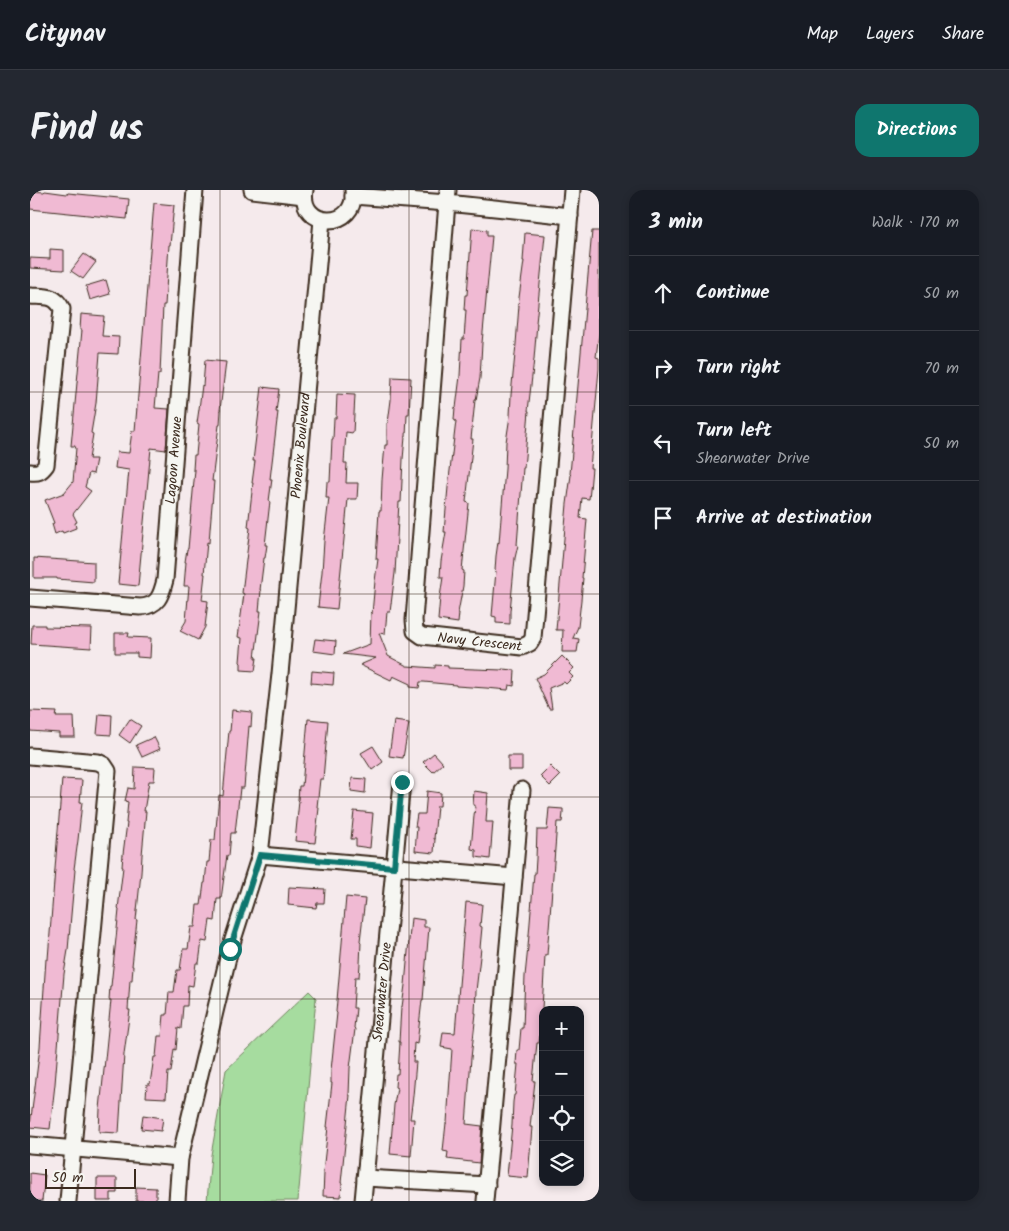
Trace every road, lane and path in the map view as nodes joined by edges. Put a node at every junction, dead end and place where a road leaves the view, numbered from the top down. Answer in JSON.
{"nodes":[{"id":1,"x":195,"y":190,"type":"edge"},
{"id":2,"x":252,"y":190,"type":"edge"},
{"id":3,"x":572,"y":190,"type":"edge"},
{"id":4,"x":304,"y":193,"type":"edge"},
{"id":5,"x":353,"y":193,"type":"edge"},
{"id":6,"x":448,"y":196,"type":"edge"},
{"id":7,"x":570,"y":216,"type":"junction"},
{"id":8,"x":322,"y":220,"type":"junction"},
{"id":9,"x":30,"y":296,"type":"edge"},
{"id":10,"x":30,"y":472,"type":"edge"},
{"id":11,"x":30,"y":598,"type":"edge"},
{"id":12,"x":30,"y":756,"type":"edge"},
{"id":13,"x":402,"y":782,"type":"dead end"},
{"id":14,"x":522,"y":790,"type":"dead end"},
{"id":15,"x":260,"y":855,"type":"junction"},
{"id":16,"x":394,"y":867,"type":"junction"},
{"id":17,"x":514,"y":877,"type":"junction"},
{"id":18,"x":30,"y":1145,"type":"edge"},
{"id":19,"x":73,"y":1148,"type":"junction"},
{"id":20,"x":180,"y":1158,"type":"junction"},
{"id":21,"x":365,"y":1178,"type":"junction"},
{"id":22,"x":486,"y":1185,"type":"junction"},
{"id":23,"x":68,"y":1201,"type":"edge"},
{"id":24,"x":177,"y":1201,"type":"edge"},
{"id":25,"x":363,"y":1201,"type":"edge"},
{"id":26,"x":485,"y":1201,"type":"edge"}],
"edges":[{"from":1,"to":11,"type":"street","name":"Lagoon Avenue"},
{"from":2,"to":4,"type":"street"},
{"from":3,"to":7,"type":"street","name":"Navy Crescent"},
{"from":4,"to":8,"type":"street"},
{"from":5,"to":6,"type":"street"},
{"from":5,"to":8,"type":"street"},
{"from":6,"to":7,"type":"street"},
{"from":6,"to":7,"type":"street","name":"Navy Crescent"},
{"from":8,"to":15,"type":"street","name":"Phoenix Boulevard"},
{"from":9,"to":10,"type":"street"},
{"from":12,"to":19,"type":"street"},
{"from":13,"to":16,"type":"street","name":"Shearwater Drive"},
{"from":14,"to":17,"type":"street"},
{"from":15,"to":16,"type":"street"},
{"from":15,"to":20,"type":"street","name":"Phoenix Boulevard"},
{"from":16,"to":17,"type":"street"},
{"from":16,"to":21,"type":"street","name":"Shearwater Drive"},
{"from":17,"to":22,"type":"street"},
{"from":18,"to":19,"type":"street"},
{"from":19,"to":20,"type":"street"},
{"from":19,"to":23,"type":"street"},
{"from":20,"to":24,"type":"street","name":"Phoenix Boulevard"},
{"from":21,"to":22,"type":"street"},
{"from":21,"to":25,"type":"street","name":"Shearwater Drive"},
{"from":22,"to":26,"type":"street"}]}
